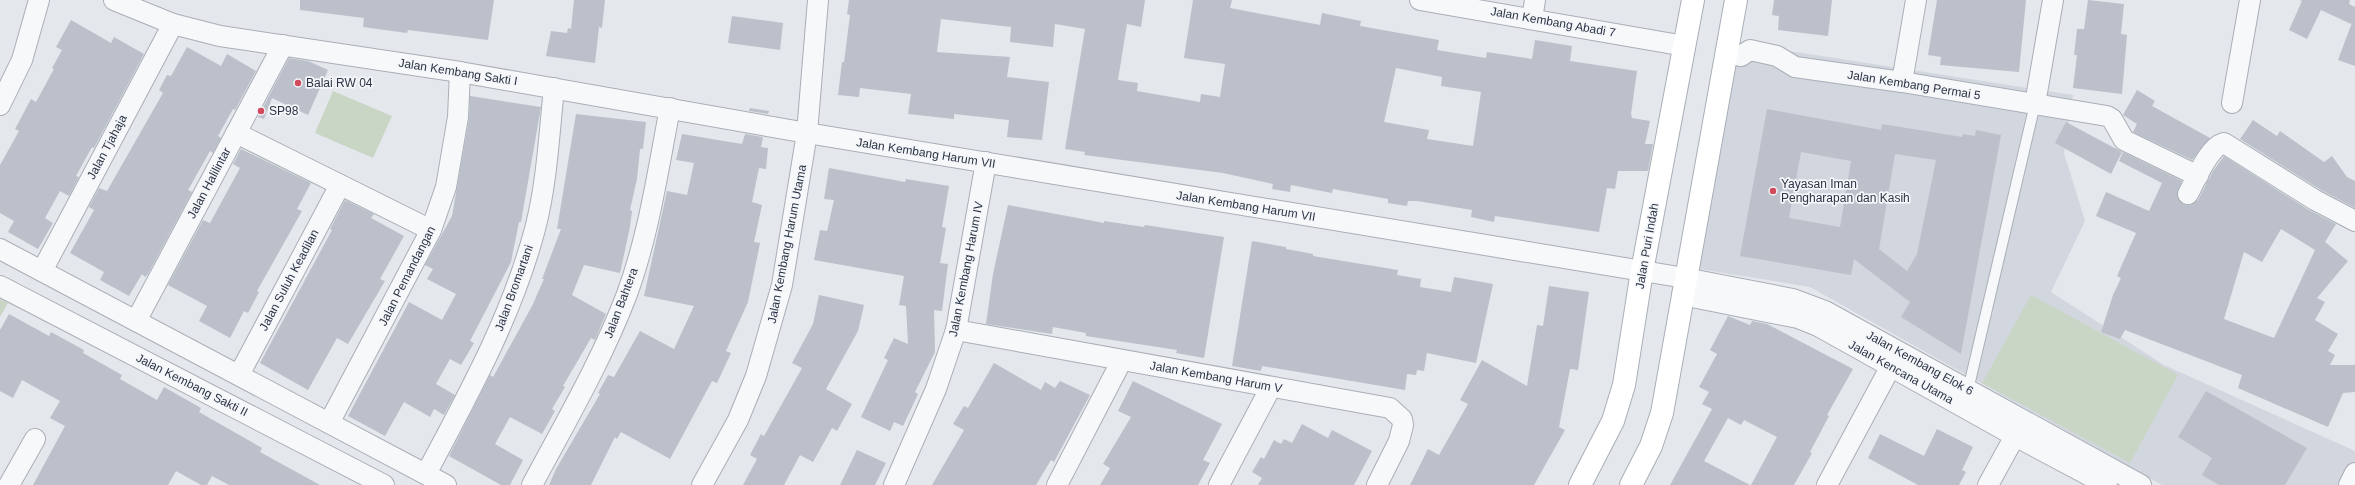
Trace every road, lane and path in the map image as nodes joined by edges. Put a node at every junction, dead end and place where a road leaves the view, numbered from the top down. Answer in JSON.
{"nodes":[{"id":1,"x":39,"y":0,"type":"edge"},
{"id":2,"x":114,"y":0,"type":"edge"},
{"id":3,"x":818,"y":0,"type":"edge"},
{"id":4,"x":1420,"y":0,"type":"edge"},
{"id":5,"x":1693,"y":0,"type":"edge"},
{"id":6,"x":1736,"y":0,"type":"edge"},
{"id":7,"x":1916,"y":0,"type":"edge"},
{"id":8,"x":2053,"y":0,"type":"edge"},
{"id":9,"x":2250,"y":0,"type":"edge"},
{"id":10,"x":1534,"y":9,"type":"edge"},
{"id":11,"x":173,"y":24,"type":"junction"},
{"id":12,"x":282,"y":46,"type":"junction"},
{"id":13,"x":1685,"y":46,"type":"junction"},
{"id":14,"x":1733,"y":54,"type":"junction"},
{"id":15,"x":460,"y":72,"type":"junction"},
{"id":16,"x":1902,"y":82,"type":"junction"},
{"id":17,"x":554,"y":88,"type":"junction"},
{"id":18,"x":2232,"y":103,"type":"dead end"},
{"id":19,"x":2035,"y":104,"type":"junction"},
{"id":20,"x":0,"y":105,"type":"edge"},
{"id":21,"x":670,"y":108,"type":"junction"},
{"id":22,"x":236,"y":133,"type":"junction"},
{"id":23,"x":807,"y":133,"type":"junction"},
{"id":24,"x":986,"y":162,"type":"junction"},
{"id":25,"x":2198,"y":176,"type":"junction"},
{"id":26,"x":340,"y":185,"type":"junction"},
{"id":27,"x":2188,"y":194,"type":"dead end"},
{"id":28,"x":2355,"y":221,"type":"edge"},
{"id":29,"x":431,"y":230,"type":"junction"},
{"id":30,"x":0,"y":249,"type":"edge"},
{"id":31,"x":1642,"y":270,"type":"junction"},
{"id":32,"x":42,"y":271,"type":"junction"},
{"id":33,"x":0,"y":286,"type":"edge"},
{"id":34,"x":1684,"y":287,"type":"junction"},
{"id":35,"x":1822,"y":318,"type":"junction"},
{"id":36,"x":136,"y":321,"type":"junction"},
{"id":37,"x":956,"y":330,"type":"junction"},
{"id":38,"x":1122,"y":360,"type":"junction"},
{"id":39,"x":1891,"y":366,"type":"junction"},
{"id":40,"x":239,"y":375,"type":"junction"},
{"id":41,"x":1271,"y":387,"type":"junction"},
{"id":42,"x":1968,"y":390,"type":"junction"},
{"id":43,"x":329,"y":423,"type":"junction"},
{"id":44,"x":2019,"y":429,"type":"junction"},
{"id":45,"x":35,"y":439,"type":"dead end"},
{"id":46,"x":2355,"y":473,"type":"edge"},
{"id":47,"x":426,"y":474,"type":"junction"},
{"id":48,"x":2135,"y":484,"type":"edge"},
{"id":49,"x":10,"y":485,"type":"edge"},
{"id":50,"x":384,"y":485,"type":"edge"},
{"id":51,"x":446,"y":485,"type":"edge"},
{"id":52,"x":532,"y":485,"type":"edge"},
{"id":53,"x":702,"y":485,"type":"edge"},
{"id":54,"x":894,"y":485,"type":"edge"},
{"id":55,"x":1057,"y":485,"type":"edge"},
{"id":56,"x":1219,"y":485,"type":"edge"},
{"id":57,"x":1377,"y":485,"type":"edge"},
{"id":58,"x":1580,"y":485,"type":"edge"},
{"id":59,"x":1631,"y":485,"type":"edge"},
{"id":60,"x":1827,"y":485,"type":"edge"},
{"id":61,"x":1988,"y":485,"type":"edge"},
{"id":62,"x":2107,"y":485,"type":"edge"},
{"id":63,"x":2349,"y":485,"type":"edge"}],
"edges":[{"from":1,"to":20,"type":"street"},
{"from":2,"to":11,"type":"street","name":"Jalan Kembang Sakti I"},
{"from":3,"to":23,"type":"street","name":"Jalan Kembang Harum Utama"},
{"from":4,"to":10,"type":"street","name":"Jalan Kembang Abadi 7"},
{"from":5,"to":13,"type":"main road","name":"Jalan Puri Indah"},
{"from":6,"to":14,"type":"main road"},
{"from":7,"to":16,"type":"street"},
{"from":8,"to":19,"type":"street"},
{"from":9,"to":18,"type":"street"},
{"from":10,"to":13,"type":"street","name":"Jalan Kembang Abadi 7"},
{"from":11,"to":12,"type":"street","name":"Jalan Kembang Sakti I"},
{"from":11,"to":32,"type":"street","name":"Jalan Tjahaja"},
{"from":12,"to":15,"type":"street","name":"Jalan Kembang Sakti I"},
{"from":12,"to":22,"type":"street","name":"Jalan Halilintar"},
{"from":13,"to":31,"type":"main road","name":"Jalan Puri Indah"},
{"from":14,"to":16,"type":"street","name":"Jalan Kembang Permai 5"},
{"from":14,"to":34,"type":"main road"},
{"from":15,"to":17,"type":"street","name":"Jalan Kembang Sakti I"},
{"from":15,"to":29,"type":"street","name":"Jalan Pemandangan"},
{"from":16,"to":19,"type":"street","name":"Jalan Kembang Permai 5"},
{"from":17,"to":21,"type":"street","name":"Jalan Kembang Sakti I"},
{"from":17,"to":47,"type":"street","name":"Jalan Bromartani"},
{"from":19,"to":25,"type":"street","name":"Jalan Kembang Permai 5"},
{"from":19,"to":42,"type":"lane"},
{"from":21,"to":23,"type":"street","name":"Jalan Kembang Sakti I"},
{"from":21,"to":52,"type":"street","name":"Jalan Bahtera"},
{"from":22,"to":26,"type":"street"},
{"from":22,"to":36,"type":"street","name":"Jalan Halilintar"},
{"from":23,"to":24,"type":"street","name":"Jalan Kembang Harum VII"},
{"from":23,"to":53,"type":"street","name":"Jalan Kembang Harum Utama"},
{"from":24,"to":31,"type":"street","name":"Jalan Kembang Harum VII"},
{"from":24,"to":37,"type":"street","name":"Jalan Kembang Harum IV"},
{"from":25,"to":27,"type":"street"},
{"from":25,"to":28,"type":"street"},
{"from":26,"to":29,"type":"street"},
{"from":26,"to":40,"type":"street","name":"Jalan Suluh Keadilan"},
{"from":29,"to":43,"type":"street","name":"Jalan Pemandangan"},
{"from":30,"to":32,"type":"street"},
{"from":31,"to":34,"type":"street","name":"Jalan Kembang Harum VII"},
{"from":31,"to":58,"type":"main road","name":"Jalan Puri Indah"},
{"from":32,"to":36,"type":"street"},
{"from":33,"to":50,"type":"street","name":"Jalan Kembang Sakti II"},
{"from":34,"to":35,"type":"street","name":"Jalan Kembang Elok 6"},
{"from":34,"to":59,"type":"main road"},
{"from":35,"to":39,"type":"street","name":"Jalan Kencana Utama"},
{"from":35,"to":42,"type":"street","name":"Jalan Kembang Elok 6"},
{"from":36,"to":40,"type":"street"},
{"from":37,"to":38,"type":"street","name":"Jalan Kembang Harum V"},
{"from":37,"to":54,"type":"street","name":"Jalan Kembang Harum IV"},
{"from":38,"to":41,"type":"street","name":"Jalan Kembang Harum V"},
{"from":38,"to":55,"type":"street"},
{"from":39,"to":44,"type":"street","name":"Jalan Kencana Utama"},
{"from":39,"to":60,"type":"street"},
{"from":40,"to":43,"type":"street"},
{"from":41,"to":56,"type":"street"},
{"from":41,"to":57,"type":"street","name":"Jalan Kembang Harum V"},
{"from":42,"to":44,"type":"street","name":"Jalan Kembang Elok 6"},
{"from":43,"to":47,"type":"street"},
{"from":44,"to":48,"type":"street","name":"Jalan Kembang Elok 6"},
{"from":44,"to":61,"type":"street"},
{"from":44,"to":62,"type":"street","name":"Jalan Kencana Utama"},
{"from":45,"to":49,"type":"street"},
{"from":46,"to":63,"type":"street"},
{"from":47,"to":51,"type":"street"}]}
